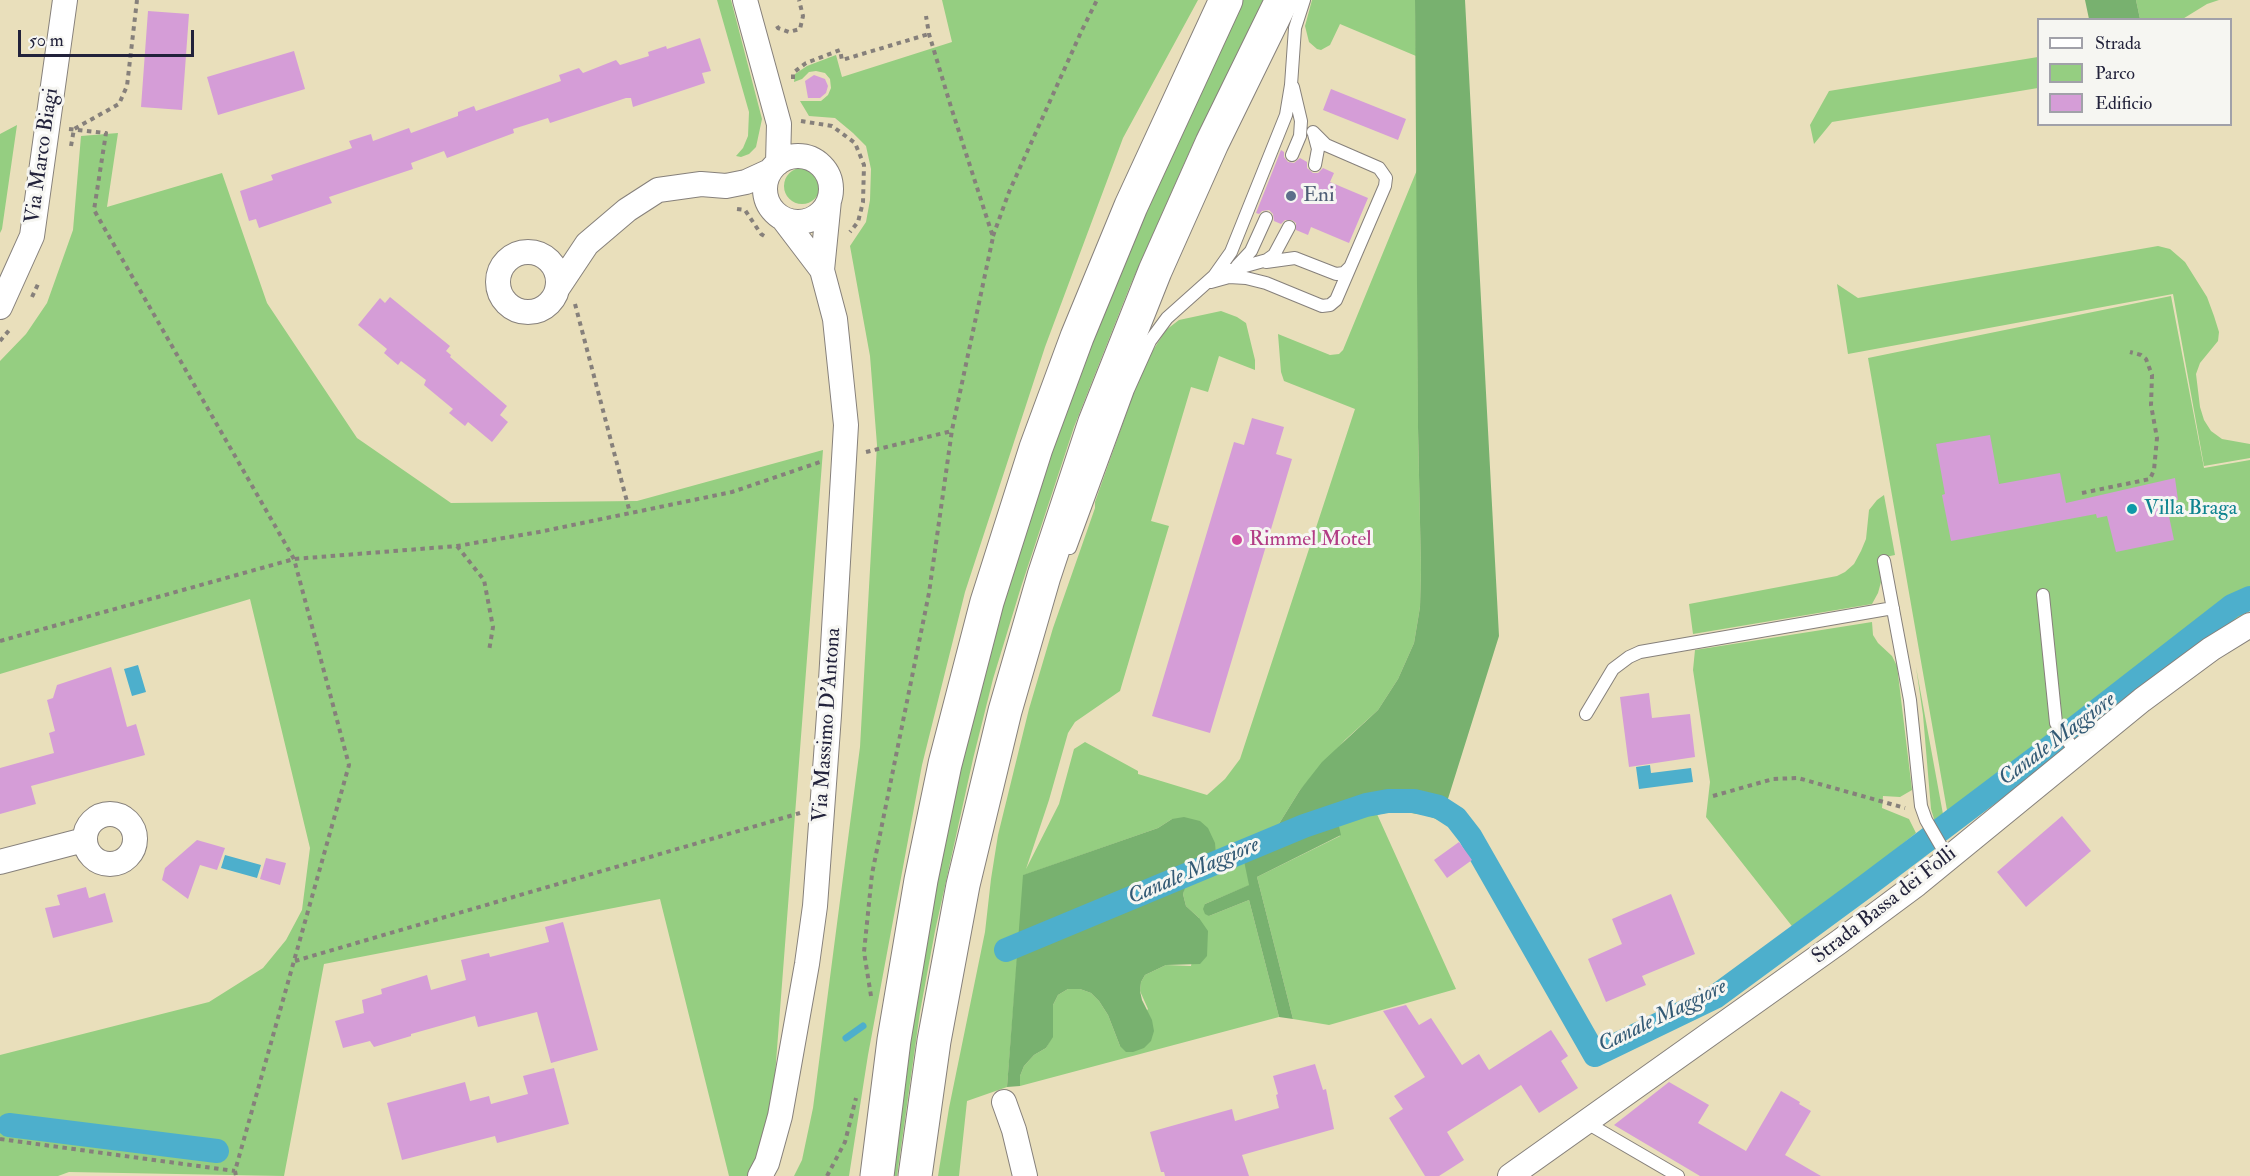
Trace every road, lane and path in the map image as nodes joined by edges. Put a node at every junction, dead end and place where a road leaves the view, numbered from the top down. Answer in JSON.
{"nodes":[{"id":1,"x":65,"y":0,"type":"edge"},
{"id":2,"x":137,"y":0,"type":"edge"},
{"id":3,"x":745,"y":0,"type":"edge"},
{"id":4,"x":799,"y":0,"type":"edge"},
{"id":5,"x":1097,"y":0,"type":"edge"},
{"id":6,"x":1226,"y":0,"type":"edge"},
{"id":7,"x":1282,"y":0,"type":"edge"},
{"id":8,"x":1304,"y":0,"type":"edge"},
{"id":9,"x":926,"y":16,"type":"dead end"},
{"id":10,"x":774,"y":18,"type":"dead end"},
{"id":11,"x":1291,"y":69,"type":"junction"},
{"id":12,"x":1299,"y":108,"type":"junction"},
{"id":13,"x":775,"y":109,"type":"junction"},
{"id":14,"x":47,"y":126,"type":"junction"},
{"id":15,"x":74,"y":129,"type":"junction"},
{"id":16,"x":1313,"y":132,"type":"junction"},
{"id":17,"x":70,"y":150,"type":"dead end"},
{"id":18,"x":1292,"y":155,"type":"dead end"},
{"id":19,"x":817,"y":163,"type":"junction"},
{"id":20,"x":1315,"y":165,"type":"dead end"},
{"id":21,"x":774,"y":167,"type":"junction"},
{"id":22,"x":726,"y":186,"type":"junction"},
{"id":23,"x":829,"y":200,"type":"junction"},
{"id":24,"x":1266,"y":218,"type":"dead end"},
{"id":25,"x":776,"y":223,"type":"junction"},
{"id":26,"x":1289,"y":227,"type":"dead end"},
{"id":27,"x":993,"y":237,"type":"junction"},
{"id":28,"x":587,"y":244,"type":"junction"},
{"id":29,"x":542,"y":256,"type":"junction"},
{"id":30,"x":1258,"y":263,"type":"junction"},
{"id":31,"x":1352,"y":264,"type":"junction"},
{"id":32,"x":822,"y":270,"type":"junction"},
{"id":33,"x":1231,"y":270,"type":"junction"},
{"id":34,"x":40,"y":280,"type":"dead end"},
{"id":35,"x":1204,"y":286,"type":"junction"},
{"id":36,"x":566,"y":296,"type":"junction"},
{"id":37,"x":30,"y":300,"type":"dead end"},
{"id":38,"x":9,"y":313,"type":"edge"},
{"id":39,"x":0,"y":341,"type":"edge"},
{"id":40,"x":2130,"y":352,"type":"dead end"},
{"id":41,"x":952,"y":430,"type":"junction"},
{"id":42,"x":846,"y":456,"type":"junction"},
{"id":43,"x":2082,"y":493,"type":"dead end"},
{"id":44,"x":630,"y":513,"type":"junction"},
{"id":45,"x":458,"y":546,"type":"junction"},
{"id":46,"x":294,"y":559,"type":"junction"},
{"id":47,"x":1884,"y":561,"type":"dead end"},
{"id":48,"x":1064,"y":564,"type":"dead end"},
{"id":49,"x":1051,"y":595,"type":"dead end"},
{"id":50,"x":2043,"y":595,"type":"dead end"},
{"id":51,"x":1893,"y":608,"type":"junction"},
{"id":52,"x":2250,"y":625,"type":"edge"},
{"id":53,"x":0,"y":641,"type":"edge"},
{"id":54,"x":489,"y":651,"type":"dead end"},
{"id":55,"x":1005,"y":711,"type":"junction"},
{"id":56,"x":1586,"y":714,"type":"dead end"},
{"id":57,"x":2073,"y":749,"type":"junction"},
{"id":58,"x":1713,"y":796,"type":"dead end"},
{"id":59,"x":1927,"y":823,"type":"junction"},
{"id":60,"x":799,"y":824,"type":"dead end"},
{"id":61,"x":84,"y":840,"type":"dead end"},
{"id":62,"x":1943,"y":850,"type":"junction"},
{"id":63,"x":0,"y":862,"type":"edge"},
{"id":64,"x":294,"y":961,"type":"junction"},
{"id":65,"x":872,"y":999,"type":"dead end"},
{"id":66,"x":857,"y":1095,"type":"dead end"},
{"id":67,"x":1004,"y":1102,"type":"dead end"},
{"id":68,"x":1587,"y":1123,"type":"junction"},
{"id":69,"x":0,"y":1138,"type":"edge"},
{"id":70,"x":236,"y":1174,"type":"edge"},
{"id":71,"x":759,"y":1176,"type":"edge"},
{"id":72,"x":827,"y":1176,"type":"edge"},
{"id":73,"x":877,"y":1176,"type":"edge"},
{"id":74,"x":915,"y":1176,"type":"edge"},
{"id":75,"x":1026,"y":1176,"type":"edge"},
{"id":76,"x":1510,"y":1176,"type":"edge"},
{"id":77,"x":1678,"y":1176,"type":"edge"}],
"edges":[{"from":1,"to":14,"type":"street","name":"Via Marco Biagi"},
{"from":2,"to":15,"type":"path"},
{"from":3,"to":13,"type":"street","name":"Via Massimo D'Antona"},
{"from":4,"to":10,"type":"path"},
{"from":5,"to":27,"type":"path"},
{"from":6,"to":73,"type":"highway"},
{"from":7,"to":55,"type":"highway"},
{"from":8,"to":11,"type":"lane"},
{"from":9,"to":27,"type":"path"},
{"from":11,"to":12,"type":"lane"},
{"from":11,"to":35,"type":"lane"},
{"from":12,"to":16,"type":"lane"},
{"from":12,"to":18,"type":"lane"},
{"from":13,"to":19,"type":"street","name":"Via Massimo D'Antona"},
{"from":13,"to":21,"type":"street","name":"Via Massimo D'Antona"},
{"from":14,"to":15,"type":"path"},
{"from":14,"to":38,"type":"street","name":"Via Marco Biagi"},
{"from":15,"to":17,"type":"path"},
{"from":15,"to":46,"type":"path"},
{"from":16,"to":20,"type":"lane"},
{"from":16,"to":31,"type":"lane"},
{"from":19,"to":21,"type":"street"},
{"from":19,"to":23,"type":"street","name":"Via Massimo D'Antona"},
{"from":21,"to":22,"type":"street"},
{"from":21,"to":25,"type":"street","name":"Via Massimo D'Antona"},
{"from":22,"to":25,"type":"street"},
{"from":22,"to":25,"type":"path"},
{"from":22,"to":28,"type":"street"},
{"from":23,"to":25,"type":"street"},
{"from":23,"to":32,"type":"street","name":"Via Massimo D'Antona"},
{"from":24,"to":33,"type":"lane"},
{"from":25,"to":32,"type":"street","name":"Via Massimo D'Antona"},
{"from":26,"to":30,"type":"lane"},
{"from":27,"to":41,"type":"path"},
{"from":28,"to":29,"type":"street"},
{"from":28,"to":36,"type":"street"},
{"from":29,"to":36,"type":"street"},
{"from":29,"to":36,"type":"street"},
{"from":30,"to":31,"type":"lane"},
{"from":30,"to":33,"type":"lane"},
{"from":31,"to":35,"type":"lane"},
{"from":32,"to":42,"type":"street","name":"Via Massimo D'Antona"},
{"from":33,"to":35,"type":"lane"},
{"from":34,"to":37,"type":"path"},
{"from":35,"to":48,"type":"lane"},
{"from":36,"to":44,"type":"path"},
{"from":38,"to":39,"type":"path"},
{"from":40,"to":43,"type":"path"},
{"from":41,"to":42,"type":"path"},
{"from":41,"to":65,"type":"path"},
{"from":42,"to":44,"type":"path"},
{"from":42,"to":71,"type":"street","name":"Via Massimo D'Antona"},
{"from":44,"to":45,"type":"path"},
{"from":45,"to":46,"type":"path"},
{"from":45,"to":54,"type":"path"},
{"from":46,"to":53,"type":"path"},
{"from":46,"to":64,"type":"path"},
{"from":47,"to":51,"type":"lane"},
{"from":49,"to":55,"type":"lane"},
{"from":50,"to":57,"type":"lane"},
{"from":51,"to":56,"type":"lane"},
{"from":51,"to":59,"type":"lane"},
{"from":52,"to":57,"type":"street","name":"Strada Bassa dei Folli"},
{"from":55,"to":74,"type":"highway"},
{"from":57,"to":62,"type":"street","name":"Strada Bassa dei Folli"},
{"from":58,"to":59,"type":"path"},
{"from":59,"to":62,"type":"lane"},
{"from":60,"to":64,"type":"path"},
{"from":61,"to":63,"type":"street"},
{"from":62,"to":68,"type":"street","name":"Strada Bassa dei Folli"},
{"from":64,"to":70,"type":"path"},
{"from":66,"to":72,"type":"path"},
{"from":67,"to":75,"type":"street"},
{"from":68,"to":76,"type":"street","name":"Strada Bassa dei Folli"},
{"from":68,"to":77,"type":"lane"},
{"from":69,"to":70,"type":"path"}]}
